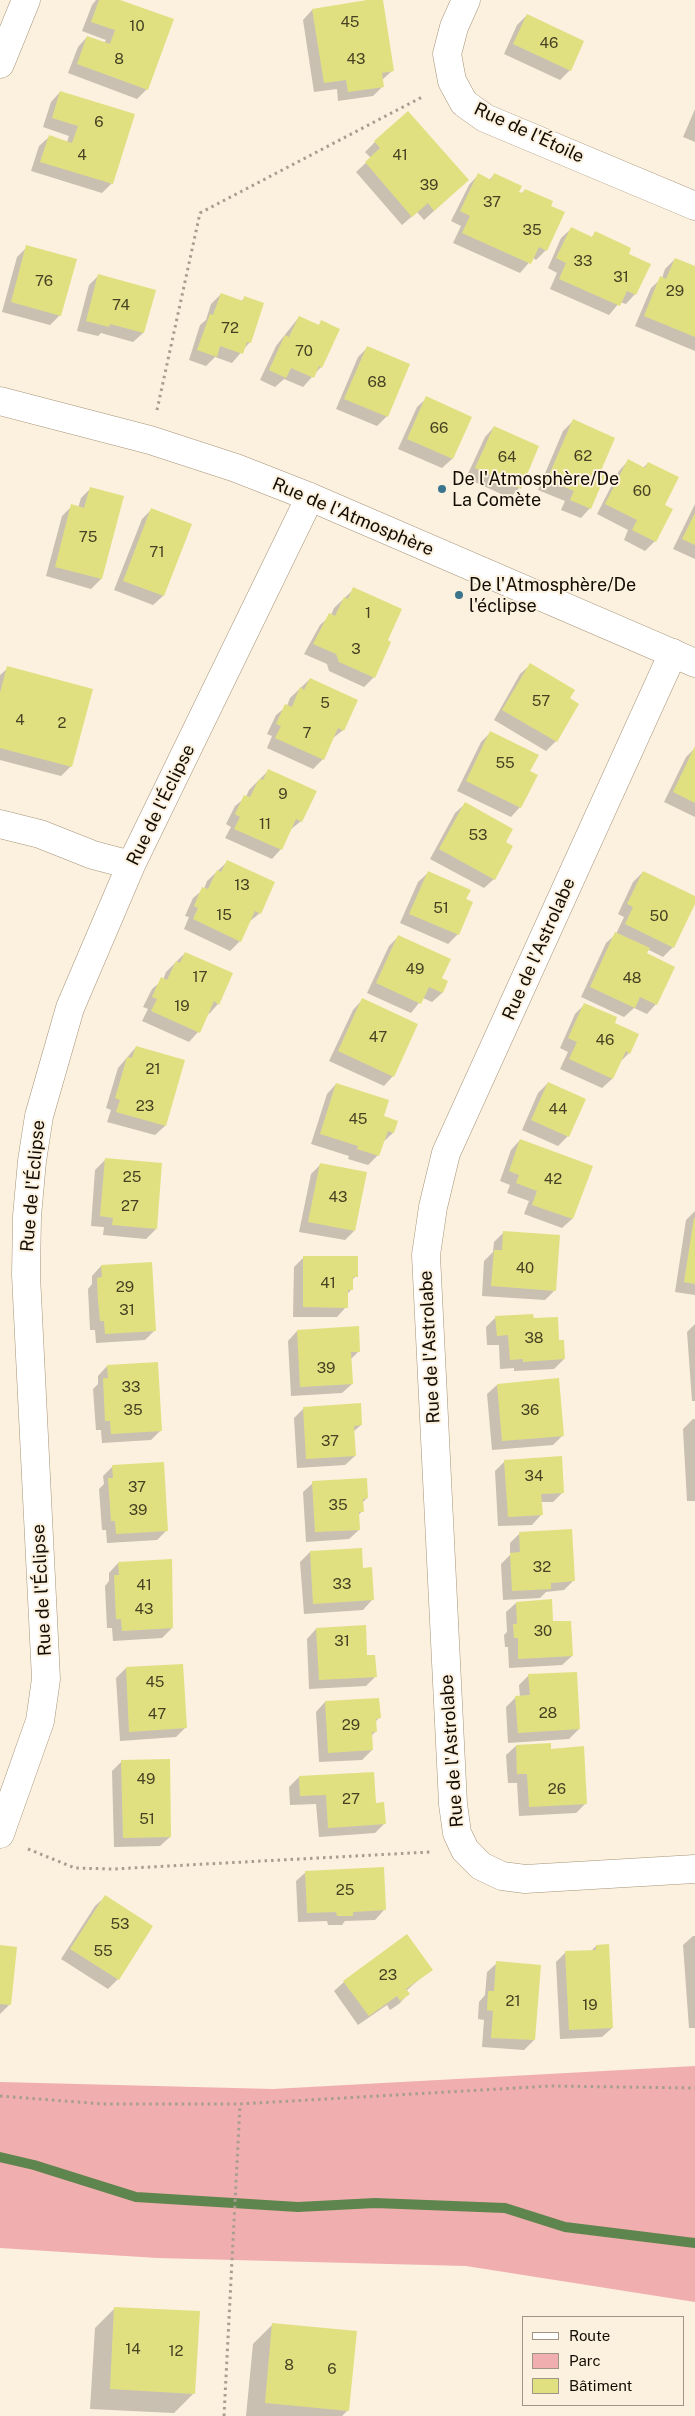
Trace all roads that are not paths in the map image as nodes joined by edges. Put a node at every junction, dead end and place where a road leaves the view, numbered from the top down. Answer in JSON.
{"nodes":[{"id":1,"x":26,"y":0,"type":"edge"},
{"id":2,"x":466,"y":0,"type":"edge"},
{"id":3,"x":5,"y":32,"type":"edge"},
{"id":4,"x":0,"y":64,"type":"edge"},
{"id":5,"x":695,"y":206,"type":"edge"},
{"id":6,"x":0,"y":401,"type":"edge"},
{"id":7,"x":310,"y":497,"type":"junction"},
{"id":8,"x":684,"y":658,"type":"edge"},
{"id":9,"x":0,"y":824,"type":"edge"},
{"id":10,"x":131,"y":866,"type":"junction"},
{"id":11,"x":0,"y":1834,"type":"edge"},
{"id":12,"x":695,"y":1869,"type":"edge"}],
"edges":[{"from":1,"to":3,"type":"street"},
{"from":2,"to":5,"type":"street","name":"Rue de l'Étoile"},
{"from":3,"to":4,"type":"street"},
{"from":6,"to":7,"type":"street","name":"Rue de l'Atmosphère"},
{"from":7,"to":8,"type":"street","name":"Rue de l'Atmosphère"},
{"from":7,"to":10,"type":"street","name":"Rue de l'Éclipse"},
{"from":8,"to":12,"type":"street","name":"Rue de l'Astrolabe"},
{"from":9,"to":10,"type":"street"},
{"from":10,"to":11,"type":"street","name":"Rue de l'Éclipse"}]}
